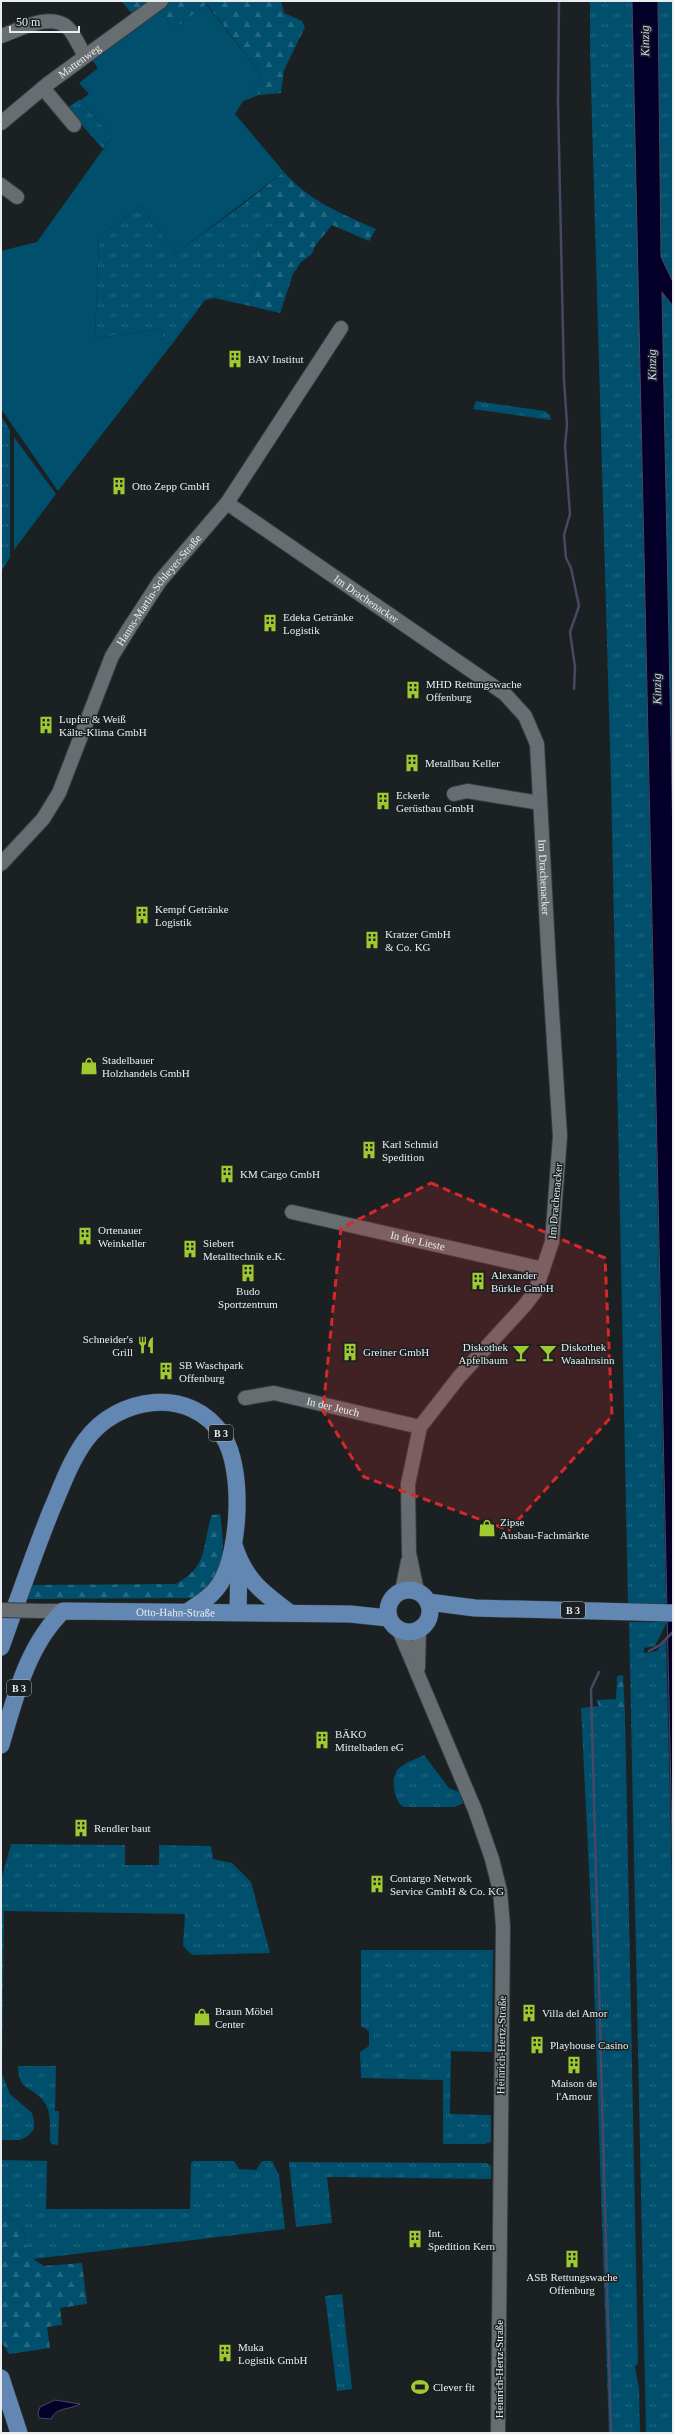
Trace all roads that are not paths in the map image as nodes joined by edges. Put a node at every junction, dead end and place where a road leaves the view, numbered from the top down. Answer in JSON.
{"nodes":[{"id":1,"x":161,"y":1,"type":"edge"},
{"id":2,"x":1,"y":36,"type":"edge"},
{"id":3,"x":85,"y":56,"type":"junction"},
{"id":4,"x":44,"y":88,"type":"junction"},
{"id":5,"x":1,"y":123,"type":"edge"},
{"id":6,"x":74,"y":125,"type":"dead end"},
{"id":7,"x":1,"y":185,"type":"edge"},
{"id":8,"x":17,"y":197,"type":"dead end"},
{"id":9,"x":341,"y":328,"type":"dead end"},
{"id":10,"x":227,"y":503,"type":"junction"},
{"id":11,"x":454,"y":794,"type":"dead end"},
{"id":12,"x":540,"y":803,"type":"junction"},
{"id":13,"x":1,"y":864,"type":"edge"},
{"id":14,"x":292,"y":1212,"type":"dead end"},
{"id":15,"x":542,"y":1269,"type":"junction"},
{"id":16,"x":245,"y":1398,"type":"dead end"},
{"id":17,"x":420,"y":1427,"type":"junction"},
{"id":18,"x":236,"y":1552,"type":"junction"},
{"id":19,"x":419,"y":1606,"type":"junction"},
{"id":20,"x":1,"y":1610,"type":"edge"},
{"id":21,"x":63,"y":1611,"type":"junction"},
{"id":22,"x":187,"y":1612,"type":"junction"},
{"id":23,"x":238,"y":1612,"type":"junction"},
{"id":24,"x":290,"y":1613,"type":"junction"},
{"id":25,"x":673,"y":1613,"type":"edge"},
{"id":26,"x":392,"y":1617,"type":"junction"},
{"id":27,"x":1,"y":1647,"type":"edge"},
{"id":28,"x":418,"y":1672,"type":"junction"},
{"id":29,"x":1,"y":1745,"type":"edge"},
{"id":30,"x":1,"y":2378,"type":"edge"},
{"id":31,"x":19,"y":2433,"type":"edge"},
{"id":32,"x":498,"y":2433,"type":"edge"}],
"edges":[{"from":1,"to":3,"type":"street","name":"Mattenweg"},
{"from":2,"to":3,"type":"street"},
{"from":3,"to":4,"type":"street","name":"Mattenweg"},
{"from":4,"to":5,"type":"street","name":"Mattenweg"},
{"from":4,"to":6,"type":"street"},
{"from":7,"to":8,"type":"street"},
{"from":9,"to":10,"type":"street","name":"Hanns-Martin-Schleyer-Straße"},
{"from":10,"to":12,"type":"street","name":"Im Drachenacker"},
{"from":10,"to":13,"type":"street","name":"Hanns-Martin-Schleyer-Straße"},
{"from":11,"to":12,"type":"street"},
{"from":12,"to":15,"type":"street","name":"Im Drachenacker"},
{"from":14,"to":15,"type":"street","name":"In der Lieste"},
{"from":15,"to":17,"type":"street","name":"Im Drachenacker"},
{"from":16,"to":17,"type":"street","name":"In der Jeuch"},
{"from":17,"to":19,"type":"street","name":"Im Drachenacker"},
{"from":18,"to":22,"type":"main road","number":"B 3"},
{"from":18,"to":23,"type":"main road","number":"B 3"},
{"from":18,"to":24,"type":"main road"},
{"from":18,"to":27,"type":"main road","number":"B 3"},
{"from":19,"to":25,"type":"main road","name":"Otto-Hahn-Straße","number":"B 3"},
{"from":19,"to":26,"type":"main road"},
{"from":19,"to":26,"type":"main road","name":"Otto-Hahn-Straße","number":"B 3"},
{"from":19,"to":28,"type":"street","name":"Heinrich-Hertz-Straße"},
{"from":20,"to":21,"type":"street","name":"Otto-Hahn-Straße","bridge":true},
{"from":21,"to":22,"type":"main road","name":"Otto-Hahn-Straße","number":"B 3"},
{"from":21,"to":29,"type":"main road","number":"B 3"},
{"from":22,"to":23,"type":"main road","name":"Otto-Hahn-Straße","number":"B 3"},
{"from":23,"to":24,"type":"main road","name":"Otto-Hahn-Straße","number":"B 3"},
{"from":24,"to":26,"type":"main road","name":"Otto-Hahn-Straße","number":"B 3"},
{"from":26,"to":28,"type":"street","name":"Heinrich-Hertz-Straße"},
{"from":28,"to":32,"type":"street","name":"Heinrich-Hertz-Straße"},
{"from":30,"to":31,"type":"main road"}]}
